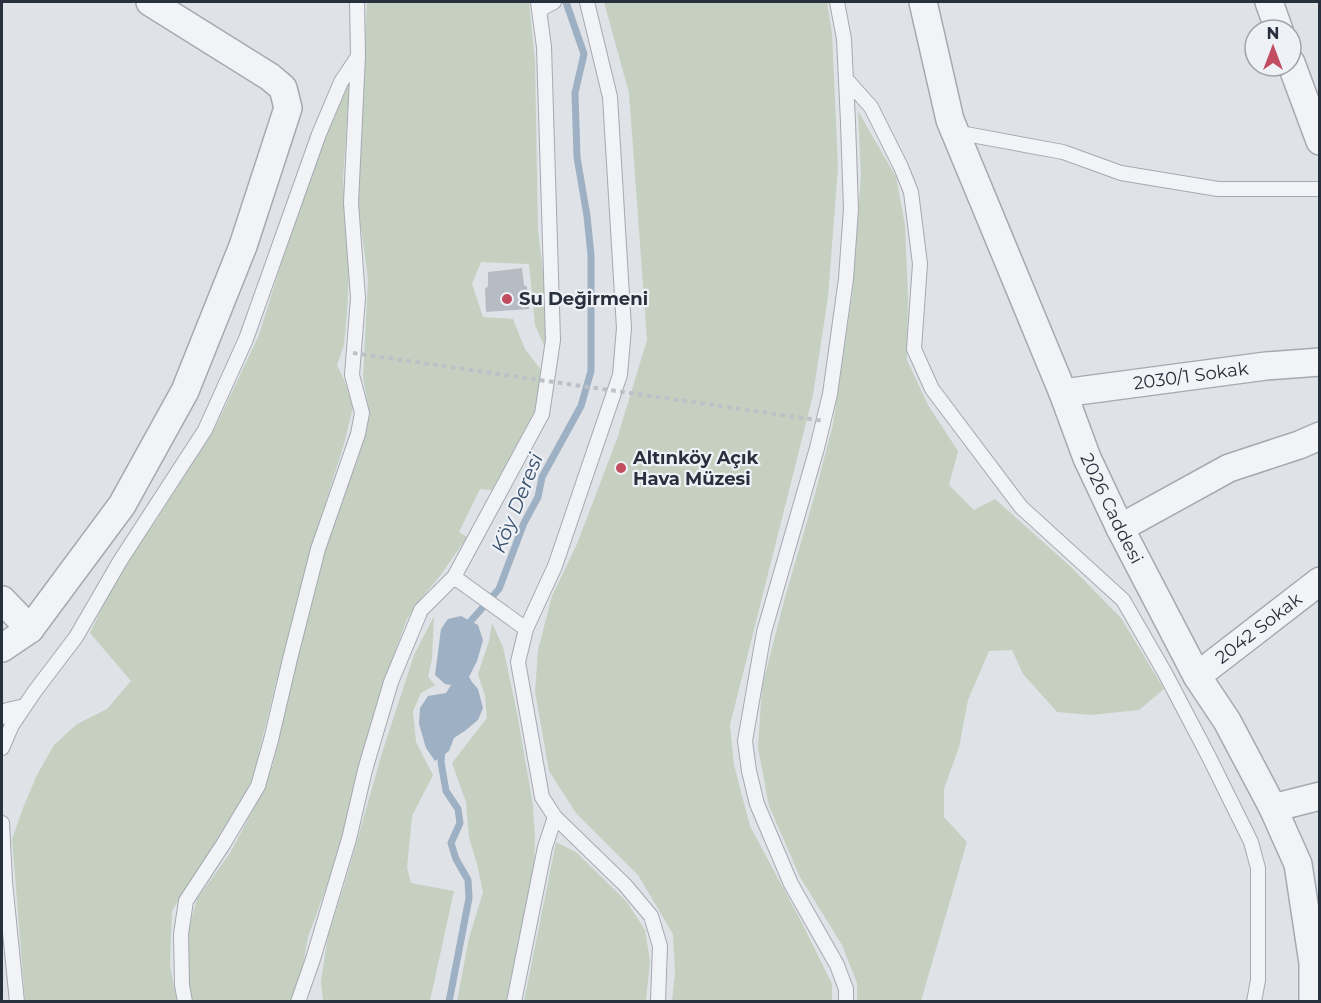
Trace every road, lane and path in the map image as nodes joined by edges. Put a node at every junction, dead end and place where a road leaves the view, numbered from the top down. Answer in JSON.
{"nodes":[{"id":1,"x":150,"y":2,"type":"edge"},
{"id":2,"x":357,"y":2,"type":"edge"},
{"id":3,"x":554,"y":2,"type":"edge"},
{"id":4,"x":587,"y":2,"type":"edge"},
{"id":5,"x":837,"y":2,"type":"edge"},
{"id":6,"x":923,"y":2,"type":"edge"},
{"id":7,"x":1269,"y":2,"type":"edge"},
{"id":8,"x":539,"y":6,"type":"edge"},
{"id":9,"x":1275,"y":18,"type":"edge"},
{"id":10,"x":358,"y":56,"type":"junction"},
{"id":11,"x":1297,"y":78,"type":"edge"},
{"id":12,"x":846,"y":79,"type":"junction"},
{"id":13,"x":955,"y":132,"type":"junction"},
{"id":14,"x":1320,"y":141,"type":"edge"},
{"id":15,"x":1320,"y":189,"type":"edge"},
{"id":16,"x":353,"y":353,"type":"junction"},
{"id":17,"x":1320,"y":362,"type":"edge"},
{"id":18,"x":1064,"y":393,"type":"junction"},
{"id":19,"x":824,"y":421,"type":"junction"},
{"id":20,"x":1320,"y":436,"type":"edge"},
{"id":21,"x":1120,"y":528,"type":"junction"},
{"id":22,"x":454,"y":577,"type":"junction"},
{"id":23,"x":1320,"y":581,"type":"edge"},
{"id":24,"x":2,"y":600,"type":"edge"},
{"id":25,"x":30,"y":628,"type":"junction"},
{"id":26,"x":526,"y":629,"type":"junction"},
{"id":27,"x":2,"y":648,"type":"edge"},
{"id":28,"x":1197,"y":676,"type":"junction"},
{"id":29,"x":25,"y":706,"type":"junction"},
{"id":30,"x":2,"y":717,"type":"edge"},
{"id":31,"x":2,"y":748,"type":"edge"},
{"id":32,"x":1320,"y":796,"type":"edge"},
{"id":33,"x":1273,"y":808,"type":"junction"},
{"id":34,"x":555,"y":817,"type":"junction"},
{"id":35,"x":2,"y":823,"type":"edge"},
{"id":36,"x":1315,"y":949,"type":"edge"},
{"id":37,"x":303,"y":998,"type":"edge"},
{"id":38,"x":17,"y":1002,"type":"edge"},
{"id":39,"x":185,"y":1002,"type":"edge"},
{"id":40,"x":514,"y":1002,"type":"edge"},
{"id":41,"x":658,"y":1002,"type":"edge"},
{"id":42,"x":846,"y":1002,"type":"edge"},
{"id":43,"x":1254,"y":1002,"type":"edge"},
{"id":44,"x":1313,"y":1002,"type":"edge"}],
"edges":[{"from":1,"to":25,"type":"street"},
{"from":2,"to":10,"type":"lane"},
{"from":3,"to":8,"type":"lane"},
{"from":4,"to":26,"type":"lane"},
{"from":5,"to":12,"type":"lane"},
{"from":6,"to":13,"type":"street","name":"2026 Caddesi"},
{"from":7,"to":9,"type":"street"},
{"from":8,"to":22,"type":"lane"},
{"from":10,"to":16,"type":"lane"},
{"from":10,"to":29,"type":"lane"},
{"from":11,"to":14,"type":"street"},
{"from":12,"to":19,"type":"lane"},
{"from":12,"to":43,"type":"lane"},
{"from":13,"to":15,"type":"lane"},
{"from":13,"to":18,"type":"street","name":"2026 Caddesi"},
{"from":16,"to":19,"type":"path","bridge":true},
{"from":16,"to":39,"type":"lane"},
{"from":17,"to":18,"type":"street","name":"2030/1 Sokak"},
{"from":18,"to":21,"type":"street","name":"2026 Caddesi"},
{"from":19,"to":42,"type":"lane"},
{"from":20,"to":21,"type":"street"},
{"from":21,"to":28,"type":"street","name":"2026 Caddesi"},
{"from":22,"to":26,"type":"lane"},
{"from":22,"to":37,"type":"lane"},
{"from":23,"to":28,"type":"street","name":"2042 Sokak"},
{"from":24,"to":25,"type":"street"},
{"from":25,"to":27,"type":"street"},
{"from":26,"to":34,"type":"lane"},
{"from":28,"to":33,"type":"street","name":"2026 Caddesi"},
{"from":29,"to":30,"type":"lane"},
{"from":29,"to":31,"type":"lane"},
{"from":32,"to":33,"type":"street"},
{"from":33,"to":36,"type":"street","name":"2026 Caddesi"},
{"from":34,"to":40,"type":"lane"},
{"from":34,"to":41,"type":"lane"},
{"from":35,"to":38,"type":"lane"},
{"from":36,"to":44,"type":"street","name":"2026 Caddesi"}]}
